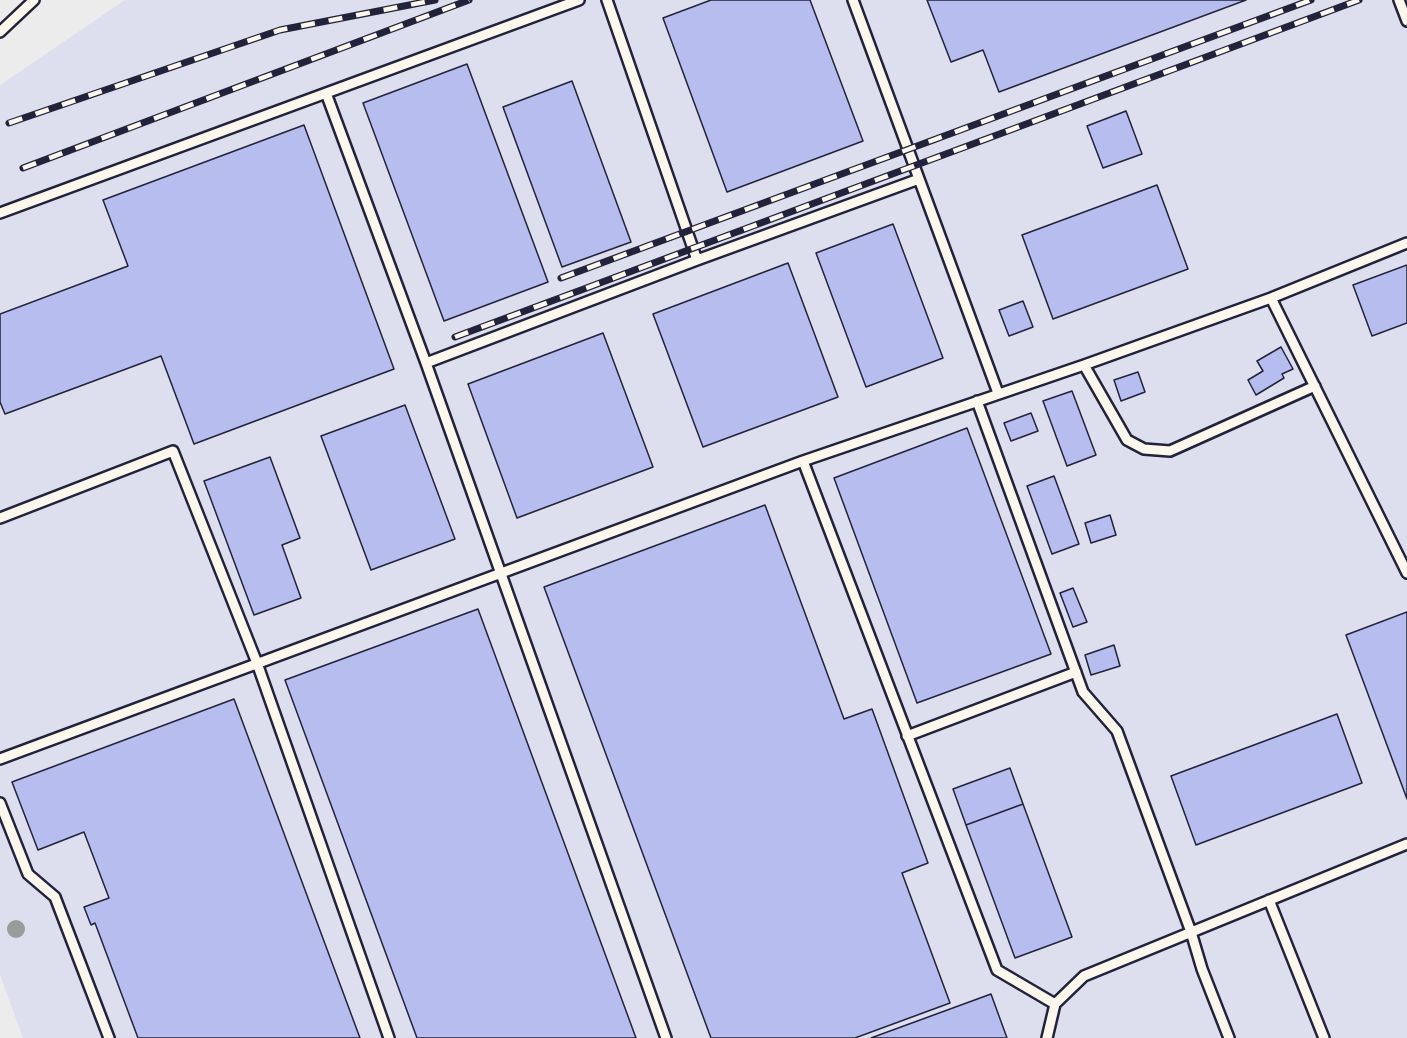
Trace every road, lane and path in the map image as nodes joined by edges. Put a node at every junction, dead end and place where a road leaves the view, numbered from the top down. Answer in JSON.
{"nodes":[{"id":1,"x":34,"y":0,"type":"edge"},
{"id":2,"x":579,"y":0,"type":"edge"},
{"id":3,"x":607,"y":0,"type":"edge"},
{"id":4,"x":853,"y":0,"type":"edge"},
{"id":5,"x":1399,"y":0,"type":"edge"},
{"id":6,"x":1407,"y":21,"type":"edge"},
{"id":7,"x":0,"y":32,"type":"edge"},
{"id":8,"x":326,"y":93,"type":"junction"},
{"id":9,"x":919,"y":179,"type":"junction"},
{"id":10,"x":0,"y":213,"type":"edge"},
{"id":11,"x":1407,"y":243,"type":"edge"},
{"id":12,"x":697,"y":260,"type":"junction"},
{"id":13,"x":1271,"y":298,"type":"junction"},
{"id":14,"x":426,"y":363,"type":"junction"},
{"id":15,"x":1084,"y":365,"type":"junction"},
{"id":16,"x":1315,"y":386,"type":"junction"},
{"id":17,"x":998,"y":393,"type":"junction"},
{"id":18,"x":977,"y":401,"type":"junction"},
{"id":19,"x":803,"y":461,"type":"junction"},
{"id":20,"x":0,"y":518,"type":"edge"},
{"id":21,"x":501,"y":573,"type":"junction"},
{"id":22,"x":1407,"y":573,"type":"edge"},
{"id":23,"x":257,"y":663,"type":"junction"},
{"id":24,"x":1076,"y":672,"type":"junction"},
{"id":25,"x":907,"y":736,"type":"junction"},
{"id":26,"x":0,"y":759,"type":"edge"},
{"id":27,"x":0,"y":803,"type":"edge"},
{"id":28,"x":1407,"y":844,"type":"edge"},
{"id":29,"x":1269,"y":900,"type":"junction"},
{"id":30,"x":1191,"y":932,"type":"junction"},
{"id":31,"x":1055,"y":1004,"type":"junction"},
{"id":32,"x":109,"y":1038,"type":"edge"},
{"id":33,"x":389,"y":1038,"type":"edge"},
{"id":34,"x":666,"y":1038,"type":"edge"},
{"id":35,"x":1047,"y":1038,"type":"edge"},
{"id":36,"x":1228,"y":1038,"type":"edge"},
{"id":37,"x":1324,"y":1038,"type":"edge"}],
"edges":[{"from":1,"to":7,"type":"lane"},
{"from":2,"to":8,"type":"lane"},
{"from":3,"to":12,"type":"lane"},
{"from":4,"to":9,"type":"lane"},
{"from":5,"to":6,"type":"lane"},
{"from":8,"to":10,"type":"lane"},
{"from":8,"to":14,"type":"lane"},
{"from":9,"to":12,"type":"lane"},
{"from":9,"to":17,"type":"lane"},
{"from":11,"to":13,"type":"lane"},
{"from":12,"to":14,"type":"lane"},
{"from":13,"to":15,"type":"lane"},
{"from":13,"to":16,"type":"lane"},
{"from":14,"to":21,"type":"lane"},
{"from":15,"to":16,"type":"lane"},
{"from":15,"to":17,"type":"lane"},
{"from":16,"to":22,"type":"lane"},
{"from":17,"to":18,"type":"lane"},
{"from":18,"to":19,"type":"lane"},
{"from":18,"to":24,"type":"lane"},
{"from":19,"to":21,"type":"lane"},
{"from":19,"to":25,"type":"lane"},
{"from":20,"to":23,"type":"lane"},
{"from":21,"to":23,"type":"lane"},
{"from":21,"to":34,"type":"lane"},
{"from":23,"to":26,"type":"lane"},
{"from":23,"to":33,"type":"lane"},
{"from":24,"to":25,"type":"lane"},
{"from":24,"to":30,"type":"lane"},
{"from":25,"to":31,"type":"lane"},
{"from":27,"to":32,"type":"lane"},
{"from":28,"to":29,"type":"lane"},
{"from":29,"to":30,"type":"lane"},
{"from":29,"to":37,"type":"lane"},
{"from":30,"to":31,"type":"lane"},
{"from":30,"to":36,"type":"lane"},
{"from":31,"to":35,"type":"lane"}]}
